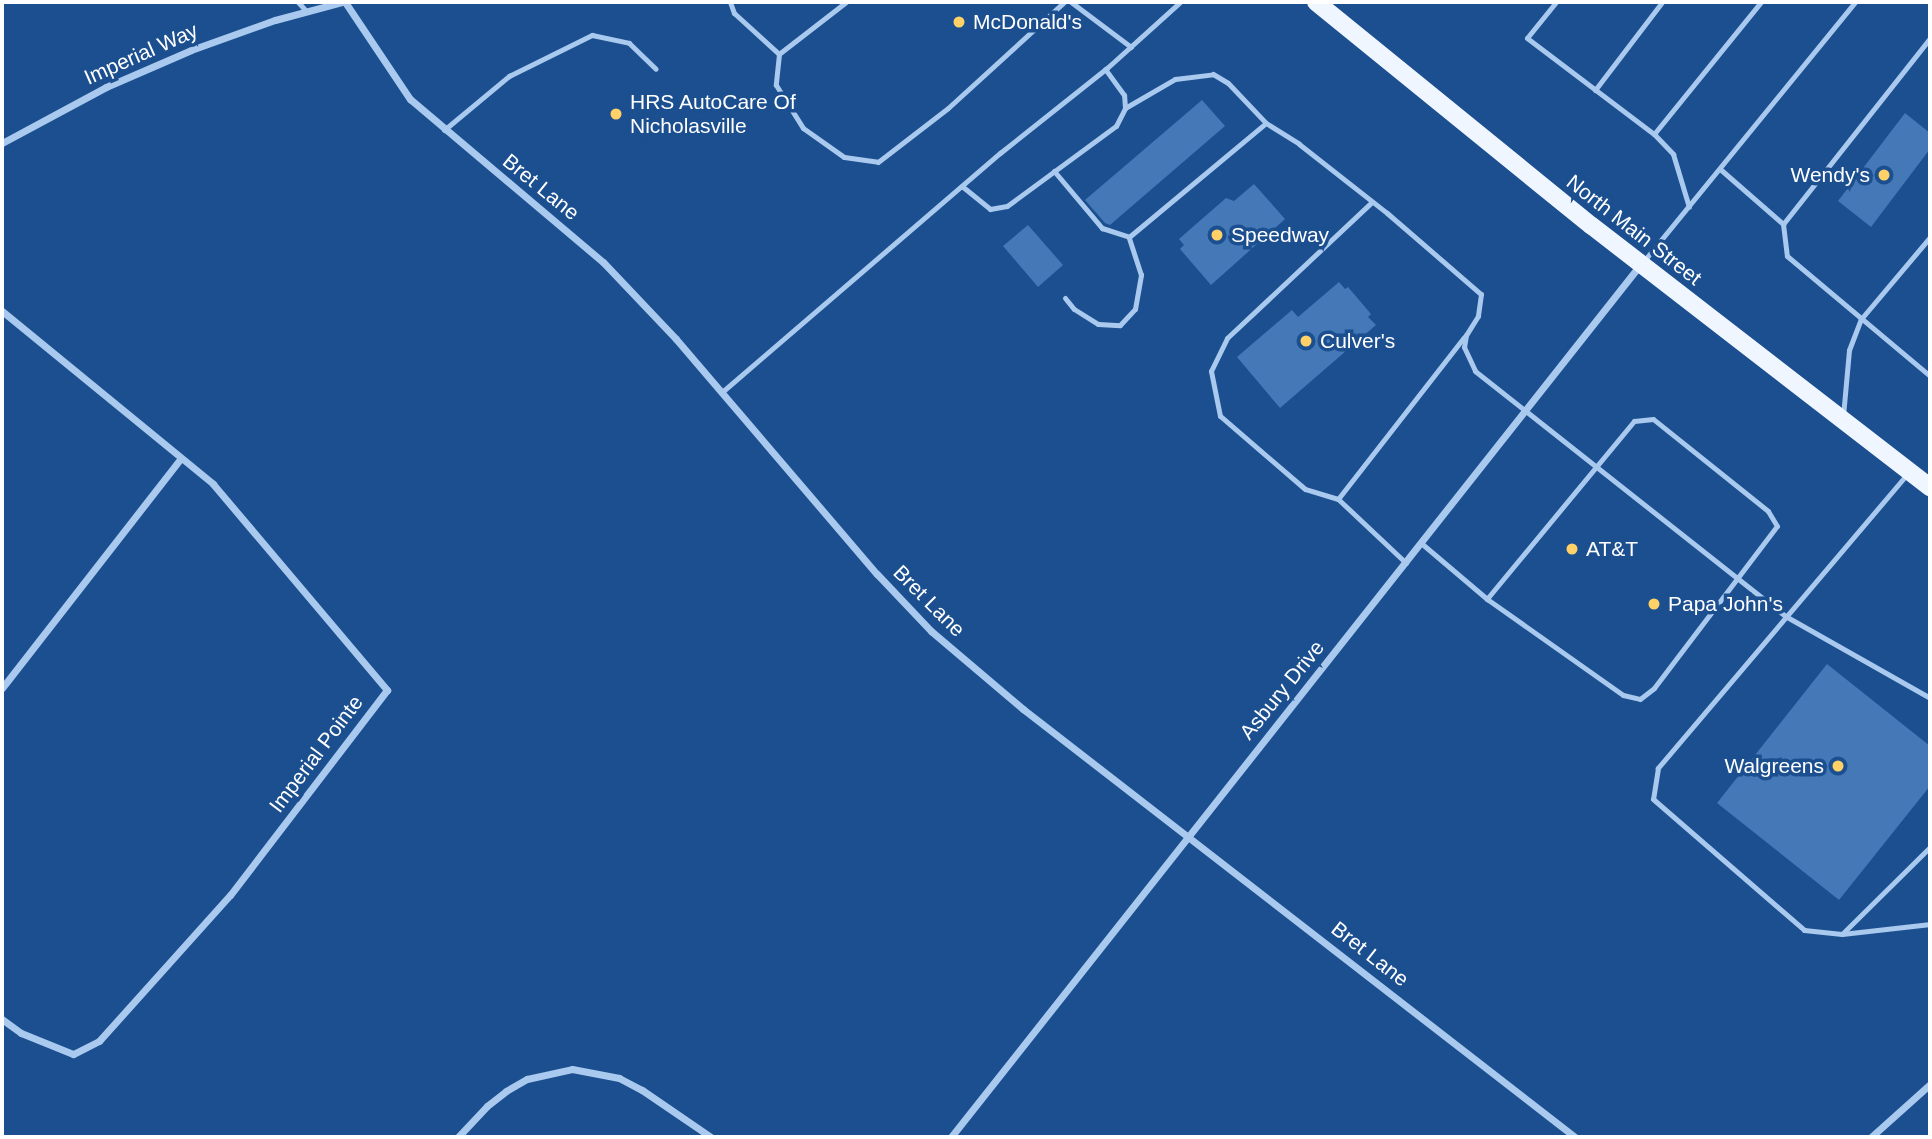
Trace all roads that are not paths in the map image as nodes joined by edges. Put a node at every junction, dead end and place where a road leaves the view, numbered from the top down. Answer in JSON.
{"nodes":[{"id":1,"x":298,"y":2,"type":"edge"},
{"id":2,"x":343,"y":2,"type":"edge"},
{"id":3,"x":730,"y":2,"type":"edge"},
{"id":4,"x":846,"y":2,"type":"edge"},
{"id":5,"x":1064,"y":2,"type":"edge"},
{"id":6,"x":1071,"y":2,"type":"edge"},
{"id":7,"x":1180,"y":2,"type":"edge"},
{"id":8,"x":1316,"y":2,"type":"edge"},
{"id":9,"x":1556,"y":2,"type":"edge"},
{"id":10,"x":1662,"y":2,"type":"edge"},
{"id":11,"x":1761,"y":2,"type":"edge"},
{"id":12,"x":1855,"y":2,"type":"edge"},
{"id":13,"x":306,"y":11,"type":"junction"},
{"id":14,"x":1930,"y":38,"type":"edge"},
{"id":15,"x":1131,"y":47,"type":"junction"},
{"id":16,"x":779,"y":54,"type":"junction"},
{"id":17,"x":656,"y":69,"type":"dead end"},
{"id":18,"x":1105,"y":69,"type":"junction"},
{"id":19,"x":1595,"y":90,"type":"junction"},
{"id":20,"x":1125,"y":107,"type":"junction"},
{"id":21,"x":1266,"y":124,"type":"junction"},
{"id":22,"x":444,"y":130,"type":"junction"},
{"id":23,"x":1654,"y":134,"type":"junction"},
{"id":24,"x":2,"y":144,"type":"edge"},
{"id":25,"x":1720,"y":169,"type":"junction"},
{"id":26,"x":1054,"y":171,"type":"junction"},
{"id":27,"x":963,"y":187,"type":"junction"},
{"id":28,"x":1371,"y":202,"type":"junction"},
{"id":29,"x":1689,"y":207,"type":"junction"},
{"id":30,"x":1783,"y":224,"type":"junction"},
{"id":31,"x":1129,"y":237,"type":"junction"},
{"id":32,"x":1930,"y":237,"type":"edge"},
{"id":33,"x":1641,"y":265,"type":"junction"},
{"id":34,"x":1065,"y":298,"type":"dead end"},
{"id":35,"x":2,"y":311,"type":"edge"},
{"id":36,"x":1861,"y":319,"type":"junction"},
{"id":37,"x":1466,"y":335,"type":"junction"},
{"id":38,"x":1929,"y":374,"type":"edge"},
{"id":39,"x":722,"y":392,"type":"junction"},
{"id":40,"x":1526,"y":412,"type":"junction"},
{"id":41,"x":1842,"y":419,"type":"junction"},
{"id":42,"x":181,"y":458,"type":"junction"},
{"id":43,"x":1595,"y":465,"type":"junction"},
{"id":44,"x":1910,"y":471,"type":"junction"},
{"id":45,"x":1930,"y":487,"type":"edge"},
{"id":46,"x":1338,"y":499,"type":"junction"},
{"id":47,"x":1421,"y":543,"type":"junction"},
{"id":48,"x":1406,"y":563,"type":"junction"},
{"id":49,"x":1737,"y":576,"type":"junction"},
{"id":50,"x":1487,"y":599,"type":"junction"},
{"id":51,"x":1787,"y":617,"type":"junction"},
{"id":52,"x":2,"y":688,"type":"edge"},
{"id":53,"x":1930,"y":698,"type":"edge"},
{"id":54,"x":1188,"y":836,"type":"junction"},
{"id":55,"x":1930,"y":847,"type":"edge"},
{"id":56,"x":1930,"y":924,"type":"edge"},
{"id":57,"x":1842,"y":934,"type":"junction"},
{"id":58,"x":2,"y":1019,"type":"edge"},
{"id":59,"x":1930,"y":1084,"type":"edge"},
{"id":60,"x":458,"y":1137,"type":"edge"},
{"id":61,"x":711,"y":1137,"type":"edge"},
{"id":62,"x":951,"y":1137,"type":"edge"},
{"id":63,"x":1575,"y":1137,"type":"edge"},
{"id":64,"x":1871,"y":1137,"type":"edge"}],
"edges":[{"from":1,"to":13,"type":"lane"},
{"from":2,"to":13,"type":"street","name":"Imperial Way"},
{"from":2,"to":22,"type":"street","name":"Bret Lane"},
{"from":3,"to":16,"type":"lane"},
{"from":4,"to":16,"type":"lane"},
{"from":5,"to":16,"type":"lane"},
{"from":6,"to":15,"type":"lane"},
{"from":7,"to":15,"type":"lane"},
{"from":8,"to":33,"type":"main road","name":"North Main Street"},
{"from":9,"to":19,"type":"lane"},
{"from":10,"to":19,"type":"lane"},
{"from":11,"to":23,"type":"lane"},
{"from":12,"to":25,"type":"lane"},
{"from":13,"to":24,"type":"street","name":"Imperial Way"},
{"from":14,"to":30,"type":"lane"},
{"from":15,"to":18,"type":"lane"},
{"from":17,"to":22,"type":"lane"},
{"from":18,"to":20,"type":"lane"},
{"from":18,"to":27,"type":"lane"},
{"from":19,"to":23,"type":"lane"},
{"from":20,"to":21,"type":"lane"},
{"from":20,"to":26,"type":"lane"},
{"from":21,"to":28,"type":"lane"},
{"from":21,"to":31,"type":"lane"},
{"from":22,"to":39,"type":"street","name":"Bret Lane"},
{"from":23,"to":29,"type":"lane"},
{"from":25,"to":29,"type":"lane"},
{"from":25,"to":30,"type":"lane"},
{"from":26,"to":27,"type":"lane"},
{"from":26,"to":31,"type":"lane"},
{"from":27,"to":39,"type":"lane"},
{"from":28,"to":37,"type":"lane"},
{"from":28,"to":46,"type":"lane"},
{"from":29,"to":33,"type":"lane"},
{"from":30,"to":36,"type":"lane"},
{"from":31,"to":34,"type":"lane"},
{"from":32,"to":36,"type":"lane"},
{"from":33,"to":40,"type":"street","name":"Asbury Drive"},
{"from":33,"to":41,"type":"main road","name":"North Main Street"},
{"from":35,"to":42,"type":"street","name":"Imperial Pointe"},
{"from":36,"to":38,"type":"lane"},
{"from":36,"to":41,"type":"lane"},
{"from":37,"to":40,"type":"lane"},
{"from":37,"to":46,"type":"lane"},
{"from":39,"to":54,"type":"street","name":"Bret Lane"},
{"from":40,"to":43,"type":"lane"},
{"from":40,"to":47,"type":"street","name":"Asbury Drive"},
{"from":41,"to":44,"type":"main road","name":"North Main Street"},
{"from":42,"to":52,"type":"street"},
{"from":42,"to":58,"type":"street","name":"Imperial Pointe"},
{"from":43,"to":49,"type":"lane"},
{"from":43,"to":49,"type":"lane"},
{"from":43,"to":50,"type":"lane"},
{"from":44,"to":45,"type":"main road","name":"North Main Street"},
{"from":44,"to":51,"type":"lane"},
{"from":46,"to":48,"type":"lane"},
{"from":47,"to":48,"type":"street","name":"Asbury Drive"},
{"from":47,"to":50,"type":"lane"},
{"from":48,"to":54,"type":"street","name":"Asbury Drive"},
{"from":49,"to":50,"type":"lane"},
{"from":49,"to":51,"type":"lane"},
{"from":51,"to":53,"type":"lane"},
{"from":51,"to":57,"type":"lane"},
{"from":54,"to":62,"type":"street","name":"Asbury Drive"},
{"from":54,"to":63,"type":"street","name":"Bret Lane"},
{"from":55,"to":57,"type":"lane"},
{"from":56,"to":57,"type":"lane"},
{"from":59,"to":64,"type":"street"},
{"from":60,"to":61,"type":"street"}]}
